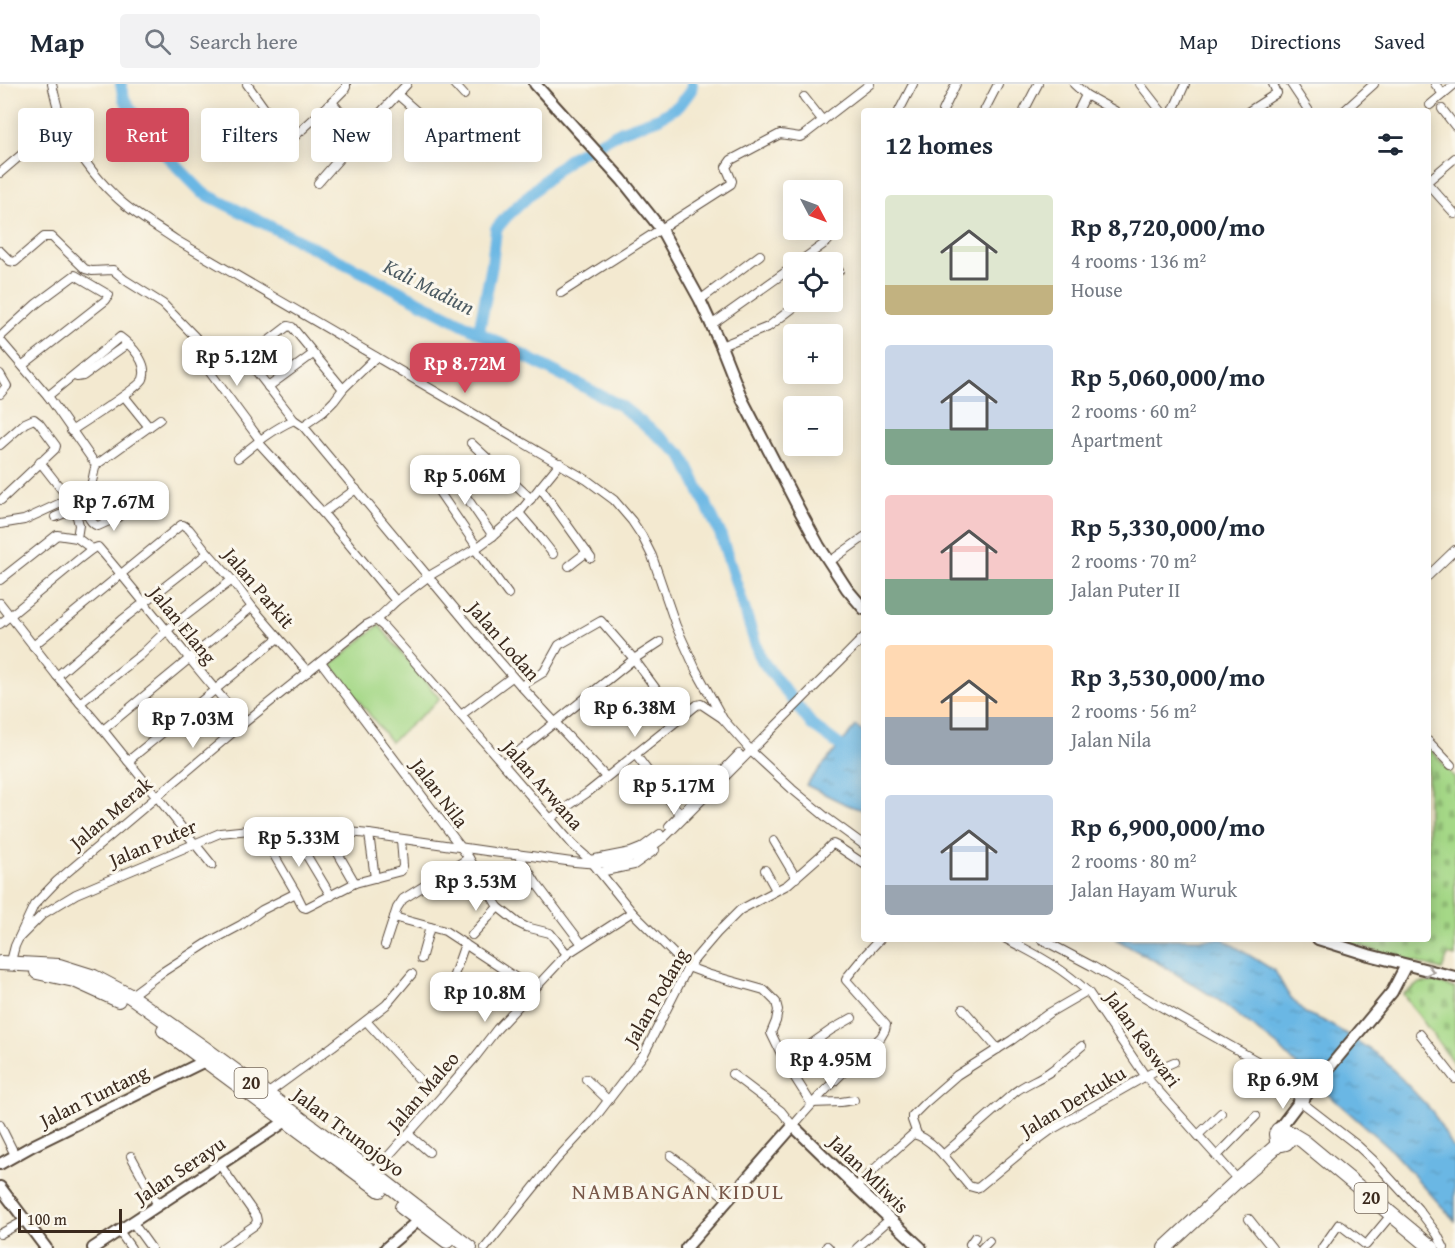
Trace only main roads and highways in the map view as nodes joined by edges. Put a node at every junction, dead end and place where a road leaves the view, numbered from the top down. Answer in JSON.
{"nodes":[{"id":1,"x":535,"y":84,"type":"edge"},
{"id":2,"x":861,"y":605,"type":"edge"},
{"id":3,"x":1327,"y":942,"type":"edge"},
{"id":4,"x":1406,"y":965,"type":"junction"},
{"id":5,"x":5,"y":966,"type":"edge"},
{"id":6,"x":1455,"y":977,"type":"edge"},
{"id":7,"x":205,"y":1061,"type":"junction"},
{"id":8,"x":250,"y":1088,"type":"junction"},
{"id":9,"x":286,"y":1121,"type":"junction"},
{"id":10,"x":1282,"y":1136,"type":"junction"},
{"id":11,"x":0,"y":1164,"type":"edge"},
{"id":12,"x":0,"y":1186,"type":"edge"},
{"id":13,"x":419,"y":1220,"type":"junction"},
{"id":14,"x":1428,"y":1247,"type":"edge"},
{"id":15,"x":46,"y":1248,"type":"edge"},
{"id":16,"x":93,"y":1248,"type":"edge"},
{"id":17,"x":386,"y":1248,"type":"edge"},
{"id":18,"x":455,"y":1248,"type":"edge"},
{"id":19,"x":470,"y":1248,"type":"edge"},
{"id":20,"x":686,"y":1248,"type":"edge"},
{"id":21,"x":921,"y":1248,"type":"edge"},
{"id":22,"x":1165,"y":1248,"type":"edge"}],
"edges":[{"from":1,"to":2,"type":"main road"},
{"from":3,"to":4,"type":"main road"},
{"from":4,"to":6,"type":"main road","one_way":true},
{"from":4,"to":10,"type":"main road"},
{"from":5,"to":7,"type":"highway","name":"Jalan Trunojoyo","number":"20"},
{"from":5,"to":8,"type":"highway","name":"Jalan Trunojoyo","number":"20"},
{"from":7,"to":8,"type":"highway","name":"Jalan Trunojoyo","number":"20"},
{"from":7,"to":11,"type":"main road","name":"Jalan Tuntang"},
{"from":8,"to":9,"type":"highway","name":"Jalan Trunojoyo","number":"20"},
{"from":8,"to":19,"type":"highway","name":"Jalan Trunojoyo","number":"20"},
{"from":9,"to":13,"type":"highway","name":"Jalan Trunojoyo","number":"20"},
{"from":9,"to":16,"type":"main road","name":"Jalan Serayu"},
{"from":10,"to":14,"type":"highway","number":"20"},
{"from":10,"to":22,"type":"highway"},
{"from":12,"to":15,"type":"main road"},
{"from":13,"to":17,"type":"main road"},
{"from":13,"to":18,"type":"highway","name":"Jalan Trunojoyo","number":"20"},
{"from":20,"to":21,"type":"main road","name":"Jalan Mliwis"}]}
